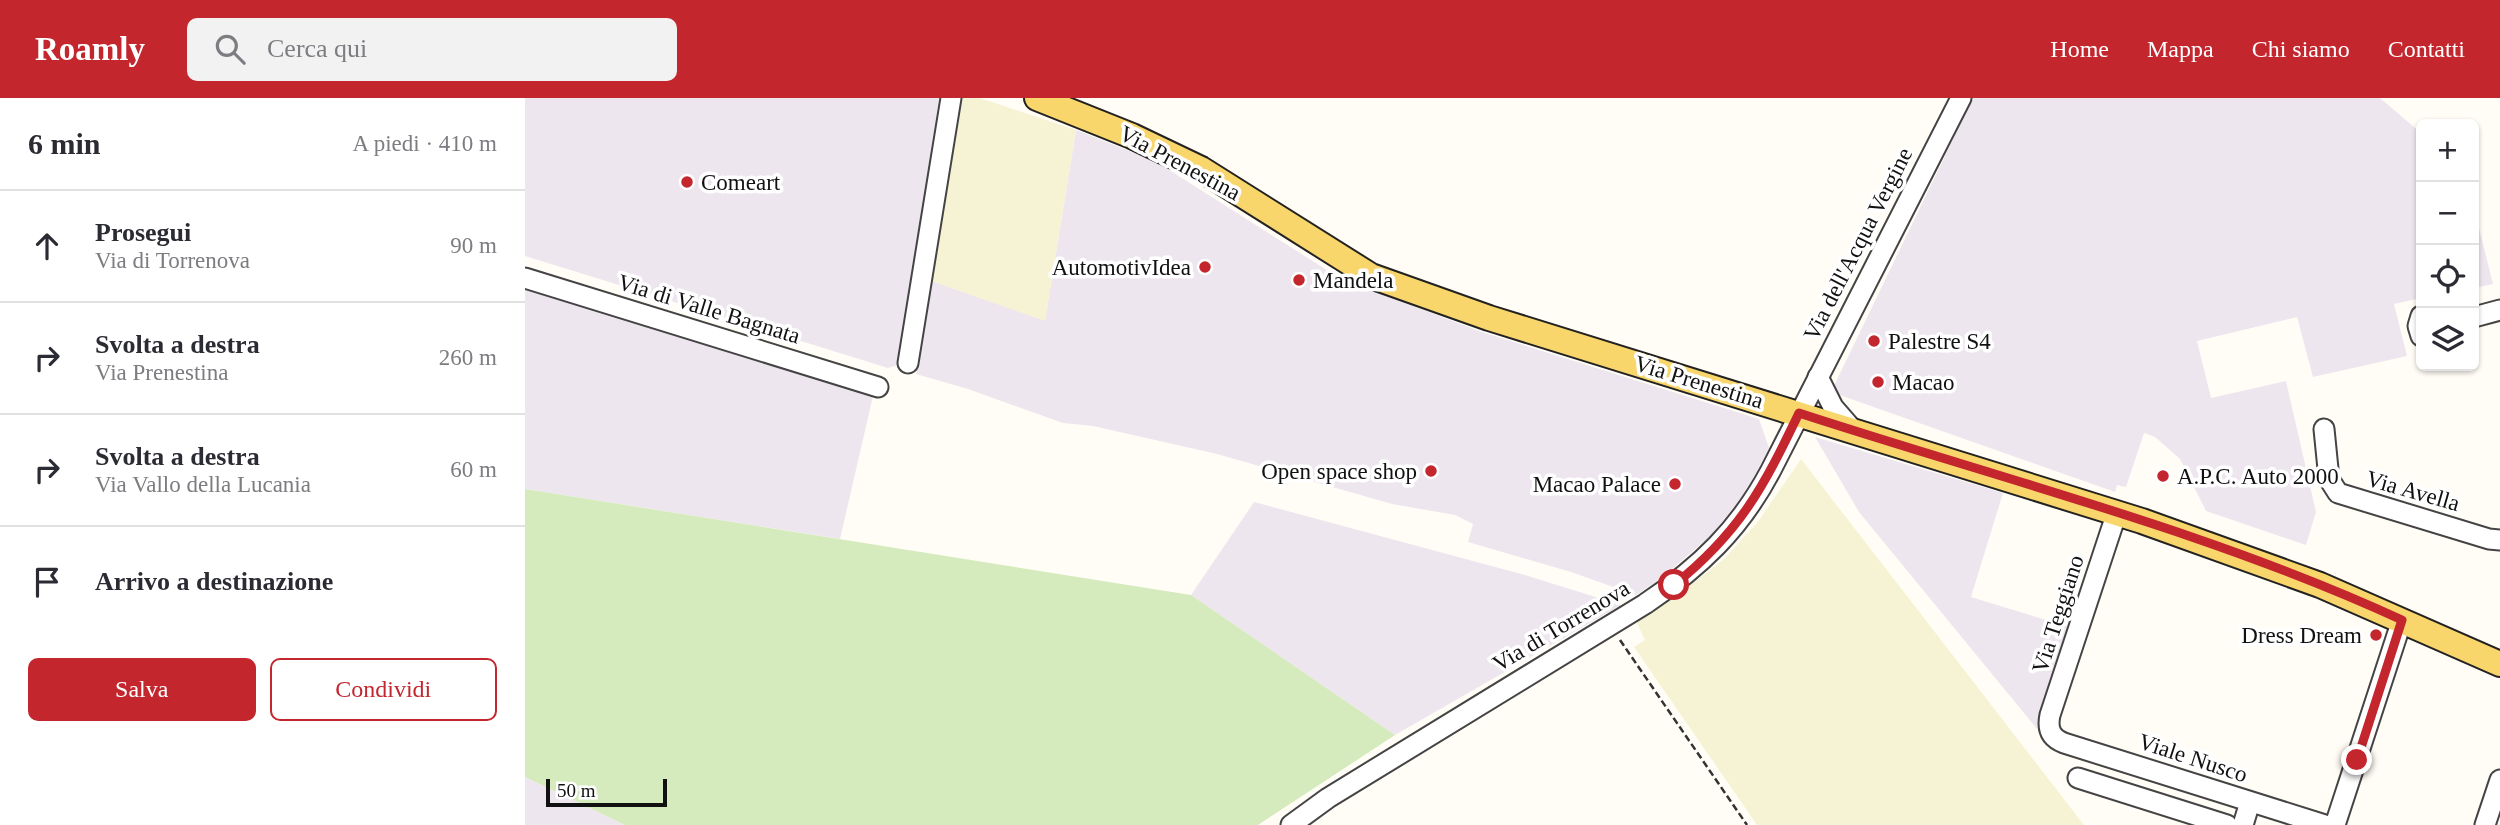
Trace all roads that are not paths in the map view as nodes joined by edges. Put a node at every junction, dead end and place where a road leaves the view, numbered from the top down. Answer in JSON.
{"nodes":[{"id":1,"x":951,"y":98,"type":"edge"},
{"id":2,"x":1037,"y":98,"type":"edge"},
{"id":3,"x":1961,"y":98,"type":"edge"},
{"id":4,"x":525,"y":278,"type":"edge"},
{"id":5,"x":2500,"y":310,"type":"edge"},
{"id":6,"x":2479,"y":316,"type":"edge"},
{"id":7,"x":908,"y":363,"type":"dead end"},
{"id":8,"x":1818,"y":377,"type":"junction"},
{"id":9,"x":878,"y":387,"type":"dead end"},
{"id":10,"x":1799,"y":413,"type":"junction"},
{"id":11,"x":2324,"y":429,"type":"dead end"},
{"id":12,"x":1853,"y":430,"type":"junction"},
{"id":13,"x":2117,"y":512,"type":"junction"},
{"id":14,"x":2500,"y":540,"type":"edge"},
{"id":15,"x":2402,"y":620,"type":"junction"},
{"id":16,"x":2500,"y":664,"type":"edge"},
{"id":17,"x":2050,"y":732,"type":"joint"},
{"id":18,"x":2078,"y":779,"type":"dead end"},
{"id":19,"x":2500,"y":780,"type":"edge"},
{"id":20,"x":2250,"y":802,"type":"junction"},
{"id":21,"x":1291,"y":825,"type":"edge"},
{"id":22,"x":2227,"y":825,"type":"edge"},
{"id":23,"x":2243,"y":825,"type":"edge"},
{"id":24,"x":2325,"y":825,"type":"edge"},
{"id":25,"x":2335,"y":825,"type":"edge"},
{"id":26,"x":2485,"y":825,"type":"edge"}],
"edges":[{"from":1,"to":7,"type":"street"},
{"from":2,"to":10,"type":"main road","name":"Via Prenestina"},
{"from":3,"to":8,"type":"street","name":"Via dell'Acqua Vergine"},
{"from":4,"to":9,"type":"street","name":"Via di Valle Bagnata"},
{"from":5,"to":6,"type":"street"},
{"from":8,"to":10,"type":"street","name":"Via dell'Acqua Vergine"},
{"from":8,"to":12,"type":"street"},
{"from":10,"to":12,"type":"main road","name":"Via Prenestina"},
{"from":10,"to":21,"type":"street","name":"Via di Torrenova"},
{"from":11,"to":14,"type":"street","name":"Via Avella"},
{"from":12,"to":13,"type":"main road","name":"Via Prenestina"},
{"from":13,"to":15,"type":"main road","name":"Via Prenestina"},
{"from":13,"to":17,"type":"street","name":"Via Teggiano"},
{"from":15,"to":16,"type":"main road","name":"Via Prenestina"},
{"from":15,"to":25,"type":"street"},
{"from":17,"to":20,"type":"street","name":"Viale Nusco"},
{"from":18,"to":22,"type":"street"},
{"from":19,"to":26,"type":"street"},
{"from":20,"to":23,"type":"street"},
{"from":20,"to":24,"type":"street","name":"Viale Nusco"}]}
